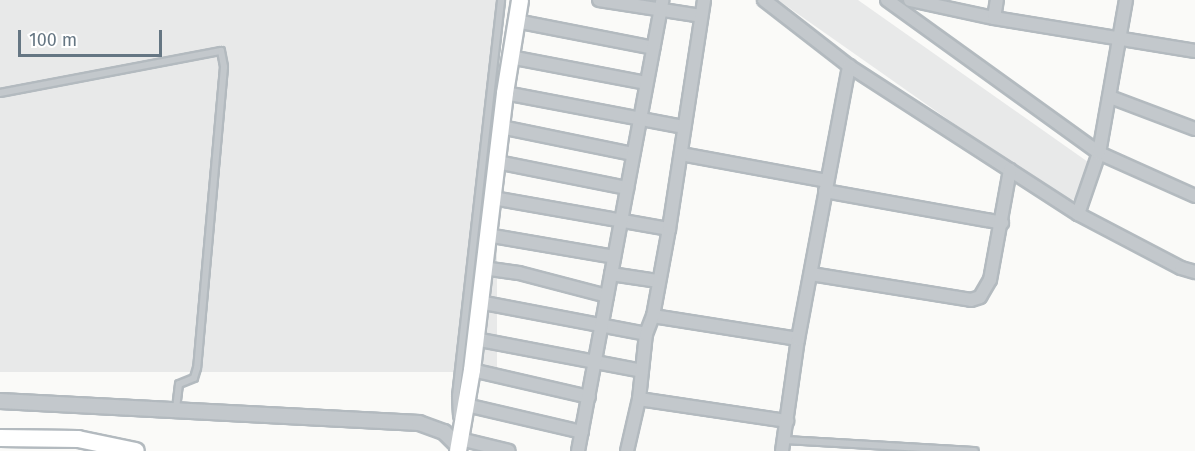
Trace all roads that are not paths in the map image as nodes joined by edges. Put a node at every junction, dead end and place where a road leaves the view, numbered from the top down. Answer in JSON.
{"nodes":[{"id":1,"x":501,"y":0,"type":"edge"},
{"id":2,"x":520,"y":0,"type":"edge"},
{"id":3,"x":599,"y":0,"type":"edge"},
{"id":4,"x":704,"y":0,"type":"edge"},
{"id":5,"x":764,"y":0,"type":"edge"},
{"id":6,"x":887,"y":0,"type":"edge"},
{"id":7,"x":910,"y":0,"type":"edge"},
{"id":8,"x":997,"y":0,"type":"edge"},
{"id":9,"x":1125,"y":0,"type":"edge"},
{"id":10,"x":661,"y":6,"type":"edge"},
{"id":11,"x":701,"y":16,"type":"junction"},
{"id":12,"x":994,"y":18,"type":"junction"},
{"id":13,"x":516,"y":21,"type":"junction"},
{"id":14,"x":1119,"y":39,"type":"junction"},
{"id":15,"x":653,"y":48,"type":"junction"},
{"id":16,"x":1195,"y":51,"type":"edge"},
{"id":17,"x":510,"y":57,"type":"junction"},
{"id":18,"x":849,"y":66,"type":"junction"},
{"id":19,"x":646,"y":83,"type":"junction"},
{"id":20,"x":0,"y":93,"type":"edge"},
{"id":21,"x":505,"y":93,"type":"junction"},
{"id":22,"x":1110,"y":97,"type":"junction"},
{"id":23,"x":640,"y":120,"type":"junction"},
{"id":24,"x":501,"y":127,"type":"junction"},
{"id":25,"x":683,"y":127,"type":"junction"},
{"id":26,"x":1195,"y":129,"type":"edge"},
{"id":27,"x":1099,"y":153,"type":"junction"},
{"id":28,"x":633,"y":154,"type":"junction"},
{"id":29,"x":681,"y":154,"type":"junction"},
{"id":30,"x":497,"y":162,"type":"junction"},
{"id":31,"x":1010,"y":170,"type":"junction"},
{"id":32,"x":826,"y":186,"type":"junction"},
{"id":33,"x":627,"y":188,"type":"junction"},
{"id":34,"x":1195,"y":196,"type":"edge"},
{"id":35,"x":493,"y":198,"type":"junction"},
{"id":36,"x":1078,"y":214,"type":"junction"},
{"id":37,"x":621,"y":221,"type":"junction"},
{"id":38,"x":1002,"y":223,"type":"junction"},
{"id":39,"x":669,"y":229,"type":"junction"},
{"id":40,"x":487,"y":235,"type":"junction"},
{"id":41,"x":614,"y":257,"type":"junction"},
{"id":42,"x":483,"y":268,"type":"junction"},
{"id":43,"x":1195,"y":272,"type":"edge"},
{"id":44,"x":611,"y":274,"type":"junction"},
{"id":45,"x":811,"y":274,"type":"junction"},
{"id":46,"x":658,"y":281,"type":"junction"},
{"id":47,"x":607,"y":296,"type":"junction"},
{"id":48,"x":479,"y":302,"type":"junction"},
{"id":49,"x":653,"y":316,"type":"junction"},
{"id":50,"x":602,"y":326,"type":"junction"},
{"id":51,"x":646,"y":334,"type":"junction"},
{"id":52,"x":475,"y":339,"type":"junction"},
{"id":53,"x":798,"y":339,"type":"junction"},
{"id":54,"x":595,"y":362,"type":"junction"},
{"id":55,"x":472,"y":370,"type":"junction"},
{"id":56,"x":642,"y":371,"type":"junction"},
{"id":57,"x":589,"y":397,"type":"junction"},
{"id":58,"x":639,"y":399,"type":"junction"},
{"id":59,"x":0,"y":401,"type":"edge"},
{"id":60,"x":466,"y":405,"type":"junction"},
{"id":61,"x":176,"y":412,"type":"junction"},
{"id":62,"x":788,"y":421,"type":"junction"},
{"id":63,"x":582,"y":432,"type":"junction"},
{"id":64,"x":0,"y":438,"type":"edge"},
{"id":65,"x":459,"y":445,"type":"edge"},
{"id":66,"x":783,"y":446,"type":"edge"},
{"id":67,"x":136,"y":451,"type":"edge"},
{"id":68,"x":509,"y":451,"type":"edge"},
{"id":69,"x":578,"y":451,"type":"edge"},
{"id":70,"x":627,"y":451,"type":"edge"},
{"id":71,"x":975,"y":451,"type":"edge"}],
"edges":[{"from":1,"to":65,"type":"lane"},
{"from":2,"to":13,"type":"main road"},
{"from":3,"to":10,"type":"street"},
{"from":4,"to":11,"type":"street"},
{"from":5,"to":18,"type":"street"},
{"from":6,"to":27,"type":"street"},
{"from":7,"to":12,"type":"street"},
{"from":8,"to":12,"type":"street"},
{"from":9,"to":14,"type":"street"},
{"from":10,"to":11,"type":"street"},
{"from":10,"to":15,"type":"street"},
{"from":11,"to":25,"type":"street"},
{"from":12,"to":14,"type":"street"},
{"from":13,"to":15,"type":"street"},
{"from":13,"to":17,"type":"main road"},
{"from":14,"to":16,"type":"street"},
{"from":14,"to":22,"type":"street"},
{"from":15,"to":19,"type":"street"},
{"from":17,"to":19,"type":"street"},
{"from":17,"to":21,"type":"main road"},
{"from":18,"to":31,"type":"street"},
{"from":18,"to":32,"type":"street"},
{"from":19,"to":23,"type":"street"},
{"from":20,"to":61,"type":"lane"},
{"from":21,"to":23,"type":"street"},
{"from":21,"to":24,"type":"main road"},
{"from":22,"to":26,"type":"street"},
{"from":22,"to":27,"type":"street"},
{"from":23,"to":25,"type":"street"},
{"from":23,"to":28,"type":"street"},
{"from":24,"to":28,"type":"street"},
{"from":24,"to":30,"type":"main road"},
{"from":25,"to":29,"type":"street"},
{"from":27,"to":34,"type":"street"},
{"from":27,"to":36,"type":"street"},
{"from":28,"to":33,"type":"street"},
{"from":29,"to":32,"type":"street"},
{"from":29,"to":39,"type":"street"},
{"from":30,"to":33,"type":"street"},
{"from":30,"to":35,"type":"main road"},
{"from":31,"to":36,"type":"street"},
{"from":31,"to":38,"type":"street"},
{"from":32,"to":38,"type":"street"},
{"from":32,"to":45,"type":"street"},
{"from":33,"to":37,"type":"street"},
{"from":35,"to":37,"type":"street"},
{"from":35,"to":40,"type":"main road"},
{"from":36,"to":43,"type":"street"},
{"from":37,"to":39,"type":"street"},
{"from":37,"to":41,"type":"street"},
{"from":38,"to":45,"type":"street"},
{"from":39,"to":46,"type":"street"},
{"from":40,"to":41,"type":"street"},
{"from":40,"to":42,"type":"main road"},
{"from":41,"to":44,"type":"street"},
{"from":42,"to":47,"type":"street"},
{"from":42,"to":48,"type":"main road"},
{"from":44,"to":46,"type":"street"},
{"from":44,"to":47,"type":"street"},
{"from":45,"to":53,"type":"street"},
{"from":46,"to":49,"type":"street"},
{"from":47,"to":50,"type":"street"},
{"from":48,"to":50,"type":"street"},
{"from":48,"to":52,"type":"main road"},
{"from":49,"to":51,"type":"street"},
{"from":49,"to":53,"type":"street"},
{"from":50,"to":51,"type":"street"},
{"from":50,"to":54,"type":"street"},
{"from":51,"to":56,"type":"street"},
{"from":52,"to":54,"type":"street"},
{"from":52,"to":55,"type":"main road"},
{"from":53,"to":62,"type":"street"},
{"from":54,"to":56,"type":"street"},
{"from":54,"to":57,"type":"street"},
{"from":55,"to":57,"type":"street"},
{"from":55,"to":60,"type":"main road"},
{"from":56,"to":58,"type":"street"},
{"from":57,"to":63,"type":"street"},
{"from":58,"to":62,"type":"street"},
{"from":58,"to":70,"type":"street"},
{"from":59,"to":61,"type":"street"},
{"from":60,"to":63,"type":"street"},
{"from":60,"to":65,"type":"main road"},
{"from":61,"to":65,"type":"street"},
{"from":62,"to":66,"type":"street"},
{"from":63,"to":69,"type":"street"},
{"from":64,"to":67,"type":"main road"},
{"from":65,"to":68,"type":"street"},
{"from":66,"to":71,"type":"lane"}]}
